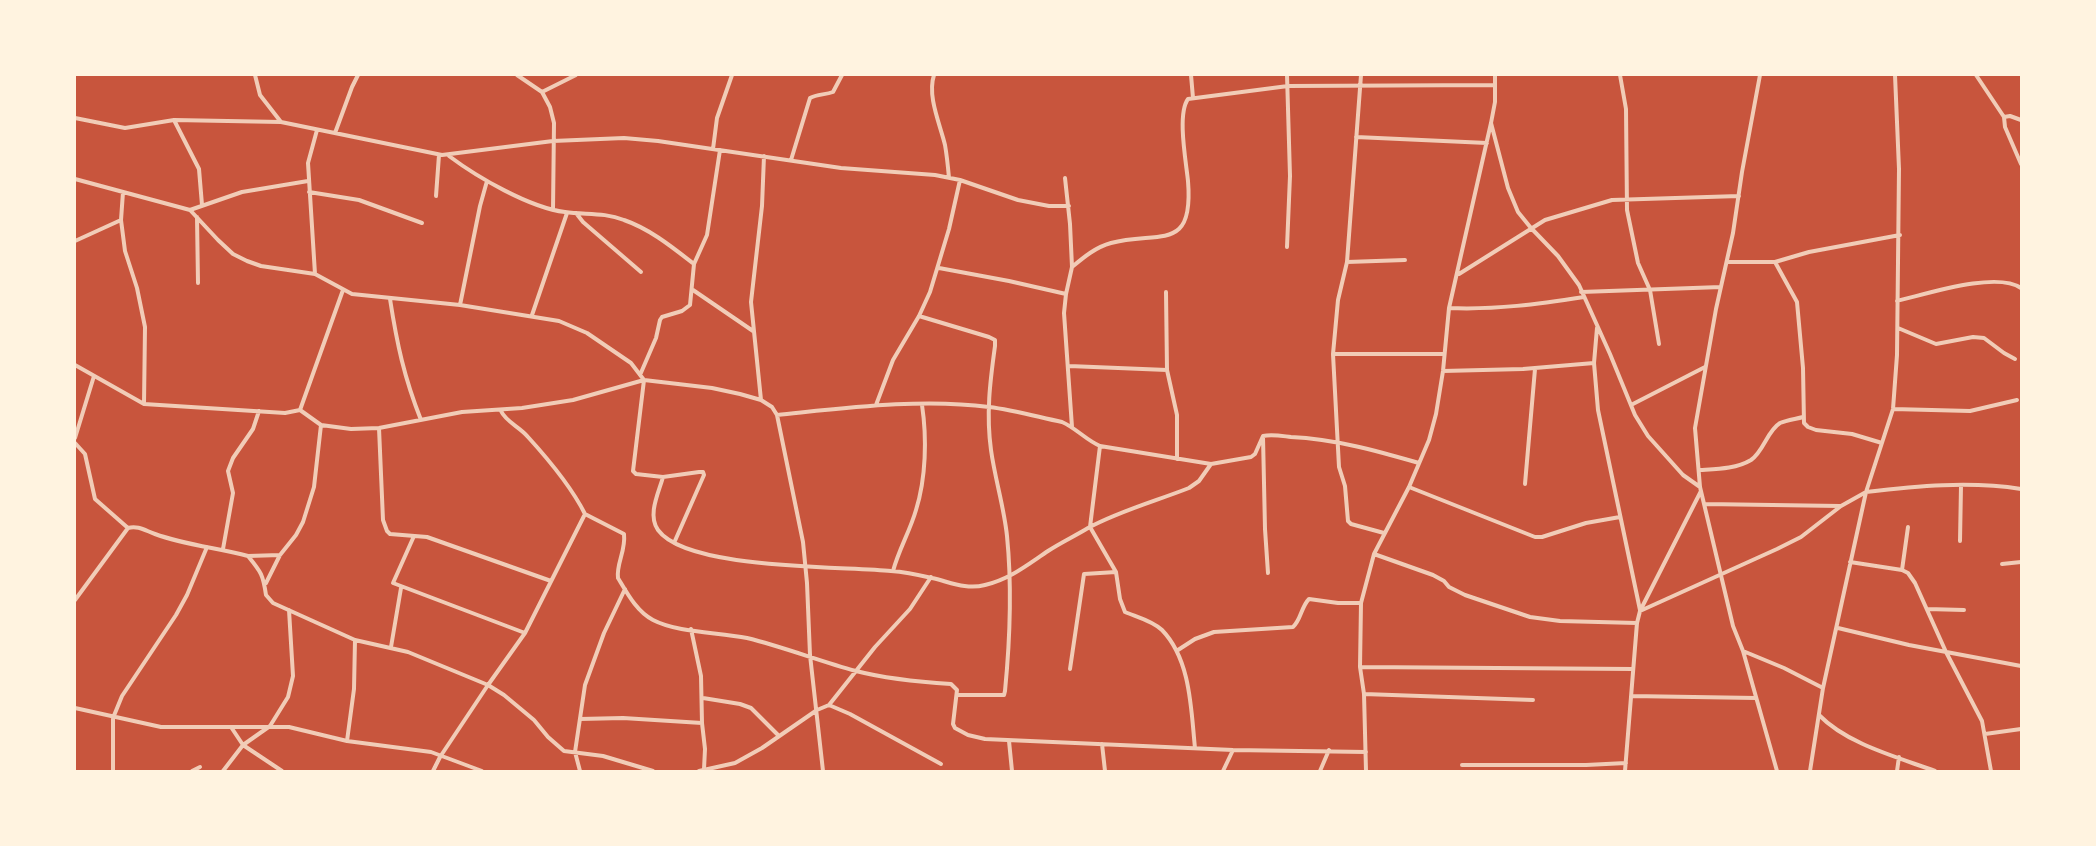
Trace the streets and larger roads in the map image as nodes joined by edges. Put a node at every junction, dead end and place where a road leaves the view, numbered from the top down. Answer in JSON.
{"nodes":[{"id":1,"x":255,"y":75,"type":"edge"},
{"id":2,"x":358,"y":75,"type":"edge"},
{"id":3,"x":517,"y":75,"type":"edge"},
{"id":4,"x":576,"y":75,"type":"edge"},
{"id":5,"x":732,"y":75,"type":"edge"},
{"id":6,"x":842,"y":75,"type":"edge"},
{"id":7,"x":934,"y":75,"type":"edge"},
{"id":8,"x":1191,"y":75,"type":"edge"},
{"id":9,"x":1287,"y":75,"type":"edge"},
{"id":10,"x":1361,"y":75,"type":"edge"},
{"id":11,"x":1495,"y":75,"type":"edge"},
{"id":12,"x":1620,"y":75,"type":"edge"},
{"id":13,"x":1760,"y":75,"type":"edge"},
{"id":14,"x":1895,"y":75,"type":"edge"},
{"id":15,"x":1976,"y":75,"type":"edge"},
{"id":16,"x":1360,"y":84,"type":"junction"},
{"id":17,"x":1496,"y":84,"type":"junction"},
{"id":18,"x":1288,"y":86,"type":"junction"},
{"id":19,"x":542,"y":92,"type":"junction"},
{"id":20,"x":1192,"y":98,"type":"junction"},
{"id":21,"x":2004,"y":117,"type":"junction"},
{"id":22,"x":75,"y":118,"type":"edge"},
{"id":23,"x":174,"y":120,"type":"junction"},
{"id":24,"x":2021,"y":120,"type":"edge"},
{"id":25,"x":281,"y":122,"type":"junction"},
{"id":26,"x":1491,"y":123,"type":"junction"},
{"id":27,"x":317,"y":130,"type":"junction"},
{"id":28,"x":335,"y":133,"type":"junction"},
{"id":29,"x":1356,"y":137,"type":"junction"},
{"id":30,"x":553,"y":141,"type":"junction"},
{"id":31,"x":1487,"y":143,"type":"junction"},
{"id":32,"x":713,"y":149,"type":"junction"},
{"id":33,"x":720,"y":150,"type":"junction"},
{"id":34,"x":439,"y":154,"type":"junction"},
{"id":35,"x":448,"y":156,"type":"junction"},
{"id":36,"x":764,"y":156,"type":"junction"},
{"id":37,"x":791,"y":160,"type":"junction"},
{"id":38,"x":2021,"y":164,"type":"edge"},
{"id":39,"x":950,"y":178,"type":"junction"},
{"id":40,"x":1065,"y":178,"type":"dead end"},
{"id":41,"x":75,"y":179,"type":"edge"},
{"id":42,"x":960,"y":180,"type":"junction"},
{"id":43,"x":308,"y":181,"type":"junction"},
{"id":44,"x":487,"y":181,"type":"junction"},
{"id":45,"x":123,"y":192,"type":"junction"},
{"id":46,"x":309,"y":192,"type":"junction"},
{"id":47,"x":436,"y":196,"type":"dead end"},
{"id":48,"x":1739,"y":196,"type":"junction"},
{"id":49,"x":1627,"y":198,"type":"junction"},
{"id":50,"x":202,"y":205,"type":"junction"},
{"id":51,"x":1069,"y":206,"type":"junction"},
{"id":52,"x":190,"y":210,"type":"junction"},
{"id":53,"x":553,"y":210,"type":"junction"},
{"id":54,"x":567,"y":213,"type":"junction"},
{"id":55,"x":576,"y":213,"type":"junction"},
{"id":56,"x":197,"y":216,"type":"junction"},
{"id":57,"x":121,"y":220,"type":"junction"},
{"id":58,"x":422,"y":223,"type":"dead end"},
{"id":59,"x":1530,"y":228,"type":"junction"},
{"id":60,"x":1900,"y":235,"type":"junction"},
{"id":61,"x":75,"y":241,"type":"edge"},
{"id":62,"x":1287,"y":247,"type":"dead end"},
{"id":63,"x":1405,"y":260,"type":"dead end"},
{"id":64,"x":1347,"y":262,"type":"junction"},
{"id":65,"x":1727,"y":262,"type":"junction"},
{"id":66,"x":1775,"y":262,"type":"junction"},
{"id":67,"x":694,"y":264,"type":"junction"},
{"id":68,"x":1072,"y":267,"type":"junction"},
{"id":69,"x":939,"y":268,"type":"junction"},
{"id":70,"x":641,"y":272,"type":"dead end"},
{"id":71,"x":315,"y":274,"type":"junction"},
{"id":72,"x":1458,"y":274,"type":"junction"},
{"id":73,"x":198,"y":283,"type":"dead end"},
{"id":74,"x":1721,"y":287,"type":"junction"},
{"id":75,"x":2021,"y":288,"type":"edge"},
{"id":76,"x":343,"y":290,"type":"junction"},
{"id":77,"x":693,"y":290,"type":"junction"},
{"id":78,"x":1650,"y":290,"type":"junction"},
{"id":79,"x":1166,"y":292,"type":"dead end"},
{"id":80,"x":1581,"y":292,"type":"junction"},
{"id":81,"x":1066,"y":294,"type":"junction"},
{"id":82,"x":1584,"y":297,"type":"junction"},
{"id":83,"x":390,"y":299,"type":"junction"},
{"id":84,"x":1897,"y":300,"type":"junction"},
{"id":85,"x":460,"y":305,"type":"junction"},
{"id":86,"x":1449,"y":308,"type":"junction"},
{"id":87,"x":532,"y":315,"type":"junction"},
{"id":88,"x":919,"y":316,"type":"junction"},
{"id":89,"x":1597,"y":328,"type":"junction"},
{"id":90,"x":1897,"y":328,"type":"junction"},
{"id":91,"x":753,"y":331,"type":"junction"},
{"id":92,"x":1659,"y":344,"type":"dead end"},
{"id":93,"x":1333,"y":354,"type":"junction"},
{"id":94,"x":1444,"y":354,"type":"junction"},
{"id":95,"x":2015,"y":359,"type":"dead end"},
{"id":96,"x":1594,"y":363,"type":"junction"},
{"id":97,"x":75,"y":365,"type":"edge"},
{"id":98,"x":1069,"y":366,"type":"junction"},
{"id":99,"x":1706,"y":366,"type":"junction"},
{"id":100,"x":1536,"y":368,"type":"junction"},
{"id":101,"x":1167,"y":370,"type":"junction"},
{"id":102,"x":1443,"y":371,"type":"junction"},
{"id":103,"x":640,"y":375,"type":"junction"},
{"id":104,"x":94,"y":376,"type":"junction"},
{"id":105,"x":645,"y":380,"type":"junction"},
{"id":106,"x":761,"y":400,"type":"junction"},
{"id":107,"x":2017,"y":400,"type":"dead end"},
{"id":108,"x":144,"y":404,"type":"junction"},
{"id":109,"x":876,"y":405,"type":"junction"},
{"id":110,"x":922,"y":405,"type":"junction"},
{"id":111,"x":1631,"y":405,"type":"junction"},
{"id":112,"x":989,"y":407,"type":"junction"},
{"id":113,"x":1893,"y":409,"type":"junction"},
{"id":114,"x":300,"y":410,"type":"junction"},
{"id":115,"x":259,"y":411,"type":"junction"},
{"id":116,"x":501,"y":411,"type":"junction"},
{"id":117,"x":777,"y":415,"type":"junction"},
{"id":118,"x":1803,"y":417,"type":"junction"},
{"id":119,"x":421,"y":420,"type":"junction"},
{"id":120,"x":321,"y":425,"type":"junction"},
{"id":121,"x":1072,"y":426,"type":"junction"},
{"id":122,"x":379,"y":428,"type":"junction"},
{"id":123,"x":1263,"y":436,"type":"junction"},
{"id":124,"x":75,"y":438,"type":"edge"},
{"id":125,"x":1339,"y":442,"type":"junction"},
{"id":126,"x":75,"y":443,"type":"edge"},
{"id":127,"x":1882,"y":443,"type":"junction"},
{"id":128,"x":1100,"y":446,"type":"junction"},
{"id":129,"x":1177,"y":459,"type":"junction"},
{"id":130,"x":1419,"y":463,"type":"junction"},
{"id":131,"x":1211,"y":464,"type":"junction"},
{"id":132,"x":1700,"y":470,"type":"junction"},
{"id":133,"x":663,"y":477,"type":"junction"},
{"id":134,"x":1525,"y":484,"type":"dead end"},
{"id":135,"x":1962,"y":486,"type":"junction"},
{"id":136,"x":1409,"y":487,"type":"junction"},
{"id":137,"x":1700,"y":489,"type":"junction"},
{"id":138,"x":2021,"y":489,"type":"edge"},
{"id":139,"x":1866,"y":492,"type":"junction"},
{"id":140,"x":1705,"y":504,"type":"junction"},
{"id":141,"x":1841,"y":506,"type":"junction"},
{"id":142,"x":585,"y":514,"type":"junction"},
{"id":143,"x":1620,"y":517,"type":"junction"},
{"id":144,"x":1090,"y":527,"type":"junction"},
{"id":145,"x":1908,"y":527,"type":"dead end"},
{"id":146,"x":128,"y":528,"type":"junction"},
{"id":147,"x":1384,"y":533,"type":"junction"},
{"id":148,"x":414,"y":536,"type":"junction"},
{"id":149,"x":1960,"y":541,"type":"dead end"},
{"id":150,"x":674,"y":543,"type":"junction"},
{"id":151,"x":207,"y":547,"type":"junction"},
{"id":152,"x":222,"y":549,"type":"junction"},
{"id":153,"x":1374,"y":554,"type":"junction"},
{"id":154,"x":280,"y":555,"type":"junction"},
{"id":155,"x":248,"y":556,"type":"junction"},
{"id":156,"x":1850,"y":562,"type":"junction"},
{"id":157,"x":2021,"y":562,"type":"edge"},
{"id":158,"x":2002,"y":564,"type":"dead end"},
{"id":159,"x":805,"y":566,"type":"junction"},
{"id":160,"x":1902,"y":570,"type":"junction"},
{"id":161,"x":893,"y":571,"type":"junction"},
{"id":162,"x":1116,"y":572,"type":"junction"},
{"id":163,"x":1268,"y":573,"type":"dead end"},
{"id":164,"x":1720,"y":573,"type":"junction"},
{"id":165,"x":931,"y":577,"type":"junction"},
{"id":166,"x":1009,"y":578,"type":"junction"},
{"id":167,"x":551,"y":581,"type":"junction"},
{"id":168,"x":266,"y":584,"type":"junction"},
{"id":169,"x":401,"y":588,"type":"junction"},
{"id":170,"x":625,"y":589,"type":"junction"},
{"id":171,"x":75,"y":600,"type":"edge"},
{"id":172,"x":1361,"y":603,"type":"junction"},
{"id":173,"x":289,"y":609,"type":"junction"},
{"id":174,"x":1927,"y":609,"type":"junction"},
{"id":175,"x":1965,"y":610,"type":"dead end"},
{"id":176,"x":1640,"y":611,"type":"junction"},
{"id":177,"x":1637,"y":623,"type":"junction"},
{"id":178,"x":1838,"y":628,"type":"junction"},
{"id":179,"x":691,"y":629,"type":"junction"},
{"id":180,"x":525,"y":633,"type":"junction"},
{"id":181,"x":355,"y":640,"type":"junction"},
{"id":182,"x":391,"y":647,"type":"junction"},
{"id":183,"x":1177,"y":650,"type":"junction"},
{"id":184,"x":1743,"y":651,"type":"junction"},
{"id":185,"x":1946,"y":652,"type":"junction"},
{"id":186,"x":810,"y":656,"type":"junction"},
{"id":187,"x":2021,"y":666,"type":"edge"},
{"id":188,"x":1360,"y":667,"type":"junction"},
{"id":189,"x":1070,"y":669,"type":"dead end"},
{"id":190,"x":1633,"y":669,"type":"junction"},
{"id":191,"x":856,"y":671,"type":"junction"},
{"id":192,"x":488,"y":685,"type":"junction"},
{"id":193,"x":1823,"y":688,"type":"junction"},
{"id":194,"x":1364,"y":694,"type":"junction"},
{"id":195,"x":957,"y":695,"type":"junction"},
{"id":196,"x":1630,"y":696,"type":"junction"},
{"id":197,"x":703,"y":698,"type":"junction"},
{"id":198,"x":1756,"y":698,"type":"junction"},
{"id":199,"x":1533,"y":699,"type":"dead end"},
{"id":200,"x":829,"y":705,"type":"junction"},
{"id":201,"x":75,"y":708,"type":"edge"},
{"id":202,"x":817,"y":710,"type":"junction"},
{"id":203,"x":1819,"y":715,"type":"junction"},
{"id":204,"x":113,"y":718,"type":"junction"},
{"id":205,"x":579,"y":719,"type":"junction"},
{"id":206,"x":702,"y":723,"type":"junction"},
{"id":207,"x":270,"y":726,"type":"junction"},
{"id":208,"x":231,"y":728,"type":"junction"},
{"id":209,"x":2021,"y":729,"type":"edge"},
{"id":210,"x":1985,"y":734,"type":"junction"},
{"id":211,"x":778,"y":735,"type":"junction"},
{"id":212,"x":347,"y":741,"type":"junction"},
{"id":213,"x":1009,"y":741,"type":"junction"},
{"id":214,"x":1102,"y":744,"type":"junction"},
{"id":215,"x":243,"y":745,"type":"junction"},
{"id":216,"x":1195,"y":748,"type":"junction"},
{"id":217,"x":1233,"y":750,"type":"junction"},
{"id":218,"x":1329,"y":750,"type":"junction"},
{"id":219,"x":575,"y":752,"type":"junction"},
{"id":220,"x":1366,"y":752,"type":"junction"},
{"id":221,"x":440,"y":757,"type":"junction"},
{"id":222,"x":1899,"y":757,"type":"junction"},
{"id":223,"x":1626,"y":763,"type":"junction"},
{"id":224,"x":941,"y":764,"type":"dead end"},
{"id":225,"x":1462,"y":765,"type":"dead end"},
{"id":226,"x":200,"y":767,"type":"dead end"},
{"id":227,"x":702,"y":770,"type":"edge"},
{"id":228,"x":113,"y":771,"type":"edge"},
{"id":229,"x":192,"y":771,"type":"edge"},
{"id":230,"x":223,"y":771,"type":"edge"},
{"id":231,"x":282,"y":771,"type":"edge"},
{"id":232,"x":433,"y":771,"type":"edge"},
{"id":233,"x":482,"y":771,"type":"edge"},
{"id":234,"x":580,"y":771,"type":"edge"},
{"id":235,"x":653,"y":771,"type":"edge"},
{"id":236,"x":823,"y":771,"type":"edge"},
{"id":237,"x":1012,"y":771,"type":"edge"},
{"id":238,"x":1105,"y":771,"type":"edge"},
{"id":239,"x":1223,"y":771,"type":"edge"},
{"id":240,"x":1320,"y":771,"type":"edge"},
{"id":241,"x":1366,"y":771,"type":"edge"},
{"id":242,"x":1625,"y":771,"type":"edge"},
{"id":243,"x":1777,"y":771,"type":"edge"},
{"id":244,"x":1810,"y":771,"type":"edge"},
{"id":245,"x":1897,"y":771,"type":"edge"},
{"id":246,"x":1935,"y":771,"type":"edge"},
{"id":247,"x":1990,"y":771,"type":"edge"}],
"edges":[{"from":1,"to":25,"type":"street"},
{"from":2,"to":28,"type":"street"},
{"from":3,"to":19,"type":"street"},
{"from":4,"to":19,"type":"street"},
{"from":5,"to":32,"type":"street"},
{"from":6,"to":37,"type":"street"},
{"from":7,"to":39,"type":"street"},
{"from":8,"to":20,"type":"street"},
{"from":9,"to":18,"type":"street"},
{"from":10,"to":16,"type":"street"},
{"from":11,"to":17,"type":"street"},
{"from":12,"to":49,"type":"street"},
{"from":13,"to":48,"type":"street"},
{"from":14,"to":60,"type":"street"},
{"from":15,"to":21,"type":"street"},
{"from":16,"to":17,"type":"street"},
{"from":16,"to":18,"type":"street"},
{"from":16,"to":29,"type":"street"},
{"from":17,"to":26,"type":"street"},
{"from":18,"to":20,"type":"street"},
{"from":18,"to":62,"type":"street"},
{"from":19,"to":30,"type":"street"},
{"from":20,"to":68,"type":"street"},
{"from":21,"to":24,"type":"street"},
{"from":21,"to":38,"type":"street"},
{"from":22,"to":23,"type":"street"},
{"from":23,"to":25,"type":"street"},
{"from":23,"to":50,"type":"street"},
{"from":25,"to":27,"type":"street"},
{"from":26,"to":31,"type":"street"},
{"from":26,"to":59,"type":"street"},
{"from":27,"to":28,"type":"street"},
{"from":27,"to":43,"type":"street"},
{"from":28,"to":34,"type":"street"},
{"from":29,"to":31,"type":"street"},
{"from":29,"to":64,"type":"street"},
{"from":30,"to":32,"type":"street"},
{"from":30,"to":35,"type":"street"},
{"from":30,"to":53,"type":"street"},
{"from":31,"to":72,"type":"street"},
{"from":32,"to":33,"type":"street"},
{"from":33,"to":36,"type":"street"},
{"from":33,"to":67,"type":"street"},
{"from":34,"to":35,"type":"street"},
{"from":34,"to":47,"type":"street"},
{"from":35,"to":44,"type":"street"},
{"from":36,"to":37,"type":"street"},
{"from":36,"to":91,"type":"street"},
{"from":37,"to":39,"type":"street"},
{"from":39,"to":42,"type":"street"},
{"from":40,"to":51,"type":"street"},
{"from":41,"to":45,"type":"street"},
{"from":42,"to":51,"type":"street"},
{"from":42,"to":69,"type":"street"},
{"from":43,"to":46,"type":"street"},
{"from":43,"to":50,"type":"street"},
{"from":44,"to":53,"type":"street"},
{"from":44,"to":85,"type":"street"},
{"from":45,"to":52,"type":"street"},
{"from":45,"to":57,"type":"street"},
{"from":46,"to":58,"type":"street"},
{"from":46,"to":71,"type":"street"},
{"from":48,"to":49,"type":"street"},
{"from":48,"to":65,"type":"street"},
{"from":49,"to":59,"type":"street"},
{"from":49,"to":78,"type":"street"},
{"from":50,"to":52,"type":"street"},
{"from":51,"to":68,"type":"street"},
{"from":52,"to":56,"type":"street"},
{"from":53,"to":54,"type":"street"},
{"from":54,"to":55,"type":"street"},
{"from":54,"to":87,"type":"street"},
{"from":55,"to":67,"type":"street"},
{"from":55,"to":70,"type":"street"},
{"from":56,"to":71,"type":"street"},
{"from":56,"to":73,"type":"street"},
{"from":57,"to":61,"type":"street"},
{"from":57,"to":108,"type":"street"},
{"from":59,"to":72,"type":"street"},
{"from":59,"to":80,"type":"street"},
{"from":60,"to":66,"type":"street"},
{"from":60,"to":84,"type":"street"},
{"from":63,"to":64,"type":"street"},
{"from":64,"to":93,"type":"street"},
{"from":65,"to":66,"type":"street"},
{"from":65,"to":74,"type":"street"},
{"from":66,"to":118,"type":"street"},
{"from":67,"to":77,"type":"street"},
{"from":68,"to":81,"type":"street"},
{"from":69,"to":81,"type":"street"},
{"from":69,"to":88,"type":"street"},
{"from":71,"to":76,"type":"street"},
{"from":72,"to":86,"type":"street"},
{"from":74,"to":78,"type":"street"},
{"from":74,"to":99,"type":"street"},
{"from":75,"to":84,"type":"street"},
{"from":76,"to":83,"type":"street"},
{"from":76,"to":114,"type":"street"},
{"from":77,"to":91,"type":"street"},
{"from":77,"to":103,"type":"street"},
{"from":78,"to":80,"type":"street"},
{"from":78,"to":92,"type":"street"},
{"from":79,"to":101,"type":"street"},
{"from":80,"to":82,"type":"street"},
{"from":81,"to":98,"type":"street"},
{"from":82,"to":86,"type":"street"},
{"from":82,"to":89,"type":"street"},
{"from":83,"to":85,"type":"street"},
{"from":83,"to":119,"type":"street"},
{"from":84,"to":90,"type":"street"},
{"from":85,"to":87,"type":"street"},
{"from":86,"to":94,"type":"street"},
{"from":87,"to":103,"type":"street"},
{"from":88,"to":109,"type":"street"},
{"from":88,"to":112,"type":"street"},
{"from":89,"to":96,"type":"street"},
{"from":89,"to":111,"type":"street"},
{"from":90,"to":95,"type":"street"},
{"from":90,"to":113,"type":"street"},
{"from":91,"to":106,"type":"street"},
{"from":93,"to":94,"type":"street"},
{"from":93,"to":125,"type":"street"},
{"from":94,"to":102,"type":"street"},
{"from":96,"to":100,"type":"street"},
{"from":96,"to":143,"type":"street"},
{"from":97,"to":104,"type":"street"},
{"from":98,"to":101,"type":"street"},
{"from":98,"to":121,"type":"street"},
{"from":99,"to":111,"type":"street"},
{"from":99,"to":132,"type":"street"},
{"from":100,"to":102,"type":"street"},
{"from":100,"to":134,"type":"street"},
{"from":101,"to":129,"type":"street"},
{"from":102,"to":130,"type":"street"},
{"from":103,"to":105,"type":"street"},
{"from":104,"to":108,"type":"street"},
{"from":104,"to":124,"type":"street"},
{"from":105,"to":106,"type":"street"},
{"from":105,"to":116,"type":"street"},
{"from":105,"to":133,"type":"street"},
{"from":106,"to":117,"type":"street"},
{"from":107,"to":113,"type":"street"},
{"from":108,"to":115,"type":"street"},
{"from":109,"to":110,"type":"street"},
{"from":109,"to":117,"type":"street"},
{"from":110,"to":112,"type":"street"},
{"from":110,"to":161,"type":"street"},
{"from":111,"to":137,"type":"street"},
{"from":112,"to":121,"type":"street"},
{"from":112,"to":166,"type":"street"},
{"from":113,"to":127,"type":"street"},
{"from":114,"to":115,"type":"street"},
{"from":114,"to":120,"type":"street"},
{"from":115,"to":152,"type":"street"},
{"from":116,"to":119,"type":"street"},
{"from":116,"to":142,"type":"street"},
{"from":117,"to":159,"type":"street"},
{"from":118,"to":127,"type":"street"},
{"from":118,"to":132,"type":"street"},
{"from":119,"to":122,"type":"street"},
{"from":120,"to":122,"type":"street"},
{"from":120,"to":154,"type":"street"},
{"from":121,"to":128,"type":"street"},
{"from":122,"to":148,"type":"street"},
{"from":123,"to":125,"type":"street"},
{"from":123,"to":131,"type":"street"},
{"from":123,"to":163,"type":"street"},
{"from":125,"to":130,"type":"street"},
{"from":125,"to":147,"type":"street"},
{"from":126,"to":146,"type":"street"},
{"from":127,"to":139,"type":"street"},
{"from":128,"to":129,"type":"street"},
{"from":128,"to":144,"type":"street"},
{"from":129,"to":131,"type":"street"},
{"from":130,"to":136,"type":"street"},
{"from":131,"to":144,"type":"street"},
{"from":132,"to":137,"type":"street"},
{"from":133,"to":150,"type":"street"},
{"from":133,"to":150,"type":"street"},
{"from":135,"to":138,"type":"street"},
{"from":135,"to":139,"type":"street"},
{"from":135,"to":149,"type":"street"},
{"from":136,"to":143,"type":"street"},
{"from":136,"to":147,"type":"street"},
{"from":137,"to":140,"type":"street"},
{"from":137,"to":176,"type":"street"},
{"from":139,"to":141,"type":"street"},
{"from":139,"to":156,"type":"street"},
{"from":140,"to":141,"type":"street"},
{"from":140,"to":164,"type":"street"},
{"from":141,"to":164,"type":"street"},
{"from":142,"to":167,"type":"street"},
{"from":142,"to":170,"type":"street"},
{"from":143,"to":176,"type":"street"},
{"from":144,"to":162,"type":"street"},
{"from":144,"to":166,"type":"street"},
{"from":145,"to":160,"type":"street"},
{"from":146,"to":151,"type":"street"},
{"from":146,"to":171,"type":"street"},
{"from":147,"to":153,"type":"street"},
{"from":148,"to":167,"type":"street"},
{"from":148,"to":169,"type":"street"},
{"from":150,"to":159,"type":"street"},
{"from":151,"to":152,"type":"street"},
{"from":151,"to":204,"type":"street"},
{"from":152,"to":155,"type":"street"},
{"from":153,"to":172,"type":"street"},
{"from":153,"to":177,"type":"street"},
{"from":154,"to":155,"type":"street"},
{"from":154,"to":168,"type":"street"},
{"from":155,"to":168,"type":"street"},
{"from":156,"to":160,"type":"street"},
{"from":156,"to":178,"type":"street"},
{"from":157,"to":158,"type":"street"},
{"from":159,"to":161,"type":"street"},
{"from":159,"to":186,"type":"street"},
{"from":160,"to":174,"type":"street"},
{"from":161,"to":165,"type":"street"},
{"from":162,"to":183,"type":"street"},
{"from":162,"to":189,"type":"street"},
{"from":164,"to":176,"type":"street"},
{"from":164,"to":184,"type":"street"},
{"from":165,"to":166,"type":"street"},
{"from":165,"to":191,"type":"street"},
{"from":166,"to":195,"type":"street"},
{"from":167,"to":180,"type":"street"},
{"from":168,"to":173,"type":"street"},
{"from":169,"to":180,"type":"street"},
{"from":169,"to":182,"type":"street"},
{"from":170,"to":179,"type":"street"},
{"from":170,"to":205,"type":"street"},
{"from":172,"to":183,"type":"street"},
{"from":172,"to":188,"type":"street"},
{"from":173,"to":181,"type":"street"},
{"from":173,"to":207,"type":"street"},
{"from":174,"to":175,"type":"street"},
{"from":174,"to":185,"type":"street"},
{"from":176,"to":177,"type":"street"},
{"from":177,"to":190,"type":"street"},
{"from":178,"to":185,"type":"street"},
{"from":178,"to":193,"type":"street"},
{"from":179,"to":186,"type":"street"},
{"from":179,"to":197,"type":"street"},
{"from":180,"to":192,"type":"street"},
{"from":181,"to":182,"type":"street"},
{"from":181,"to":212,"type":"street"},
{"from":182,"to":192,"type":"street"},
{"from":183,"to":216,"type":"street"},
{"from":184,"to":193,"type":"street"},
{"from":184,"to":198,"type":"street"},
{"from":185,"to":187,"type":"street"},
{"from":185,"to":210,"type":"street"},
{"from":186,"to":191,"type":"street"},
{"from":186,"to":202,"type":"street"},
{"from":188,"to":190,"type":"street"},
{"from":188,"to":194,"type":"street"},
{"from":190,"to":196,"type":"street"},
{"from":191,"to":195,"type":"street"},
{"from":191,"to":200,"type":"street"},
{"from":192,"to":219,"type":"street"},
{"from":192,"to":221,"type":"street"},
{"from":193,"to":203,"type":"street"},
{"from":194,"to":199,"type":"street"},
{"from":194,"to":220,"type":"street"},
{"from":195,"to":213,"type":"street"},
{"from":196,"to":198,"type":"street"},
{"from":196,"to":223,"type":"street"},
{"from":197,"to":206,"type":"street"},
{"from":197,"to":211,"type":"street"},
{"from":198,"to":243,"type":"street"},
{"from":200,"to":202,"type":"street"},
{"from":200,"to":224,"type":"street"},
{"from":201,"to":204,"type":"street"},
{"from":202,"to":211,"type":"street"},
{"from":202,"to":236,"type":"street"},
{"from":203,"to":222,"type":"street"},
{"from":203,"to":244,"type":"street"},
{"from":204,"to":208,"type":"street"},
{"from":204,"to":228,"type":"street"},
{"from":205,"to":206,"type":"street"},
{"from":205,"to":219,"type":"street"},
{"from":206,"to":227,"type":"street"},
{"from":207,"to":208,"type":"street"},
{"from":207,"to":212,"type":"street"},
{"from":207,"to":215,"type":"street"},
{"from":208,"to":215,"type":"street"},
{"from":209,"to":210,"type":"street"},
{"from":210,"to":247,"type":"street"},
{"from":211,"to":227,"type":"street"},
{"from":212,"to":221,"type":"street"},
{"from":213,"to":214,"type":"street"},
{"from":213,"to":237,"type":"street"},
{"from":214,"to":216,"type":"street"},
{"from":214,"to":238,"type":"street"},
{"from":215,"to":230,"type":"street"},
{"from":215,"to":231,"type":"street"},
{"from":216,"to":217,"type":"street"},
{"from":217,"to":218,"type":"street"},
{"from":217,"to":239,"type":"street"},
{"from":218,"to":220,"type":"street"},
{"from":218,"to":240,"type":"street"},
{"from":219,"to":234,"type":"street"},
{"from":219,"to":235,"type":"street"},
{"from":220,"to":241,"type":"street"},
{"from":221,"to":232,"type":"street"},
{"from":221,"to":233,"type":"street"},
{"from":222,"to":245,"type":"street"},
{"from":222,"to":246,"type":"street"},
{"from":223,"to":225,"type":"street"},
{"from":223,"to":242,"type":"street"},
{"from":226,"to":229,"type":"street"}]}
